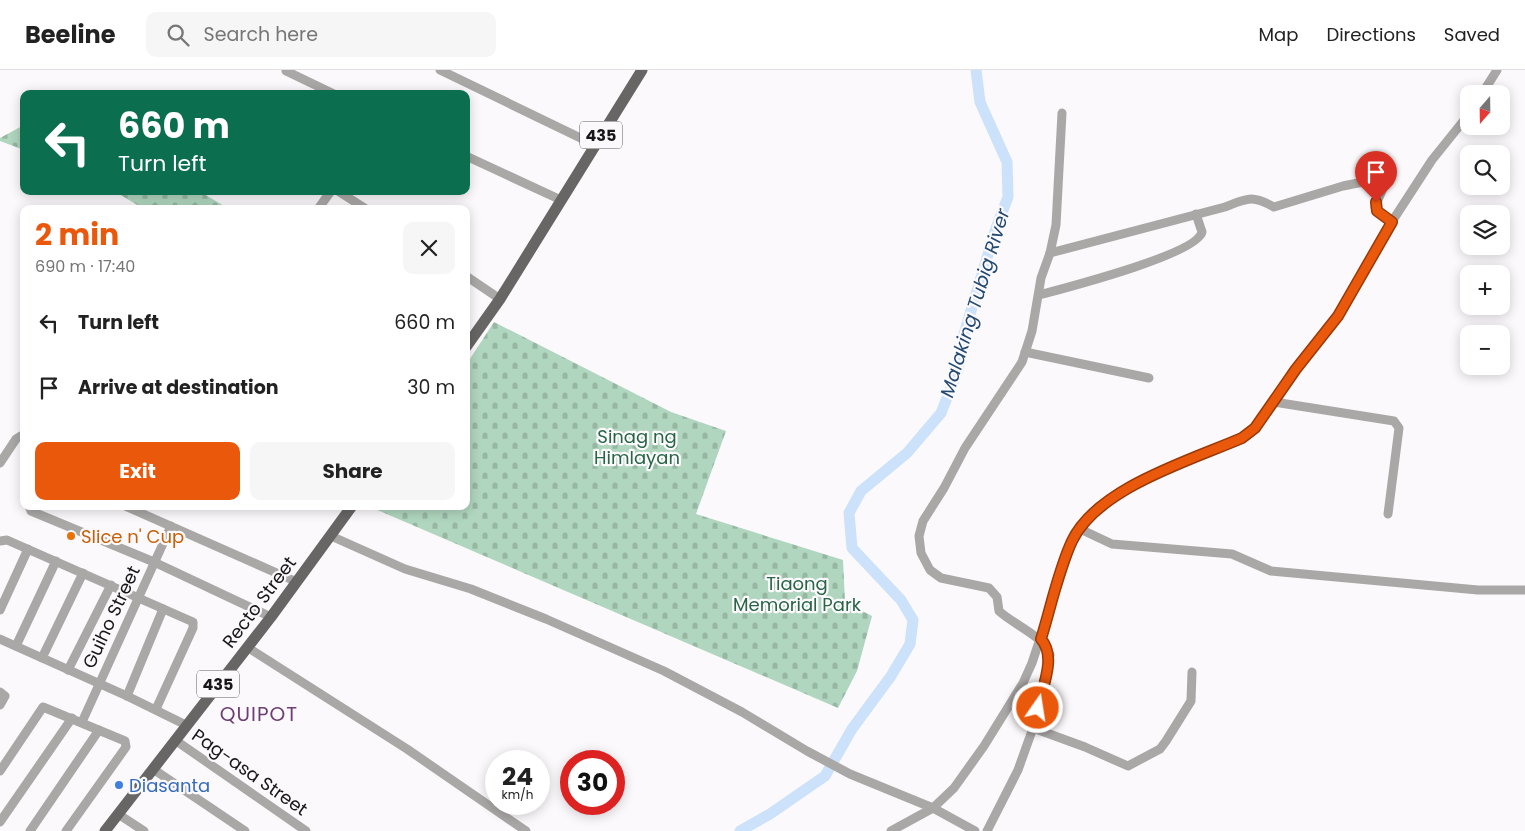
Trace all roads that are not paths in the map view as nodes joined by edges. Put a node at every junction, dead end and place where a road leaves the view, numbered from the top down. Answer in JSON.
{"nodes":[{"id":1,"x":440,"y":70,"type":"edge"},
{"id":2,"x":642,"y":70,"type":"edge"},
{"id":3,"x":1497,"y":70,"type":"edge"},
{"id":4,"x":286,"y":71,"type":"edge"},
{"id":5,"x":1488,"y":85,"type":"edge"},
{"id":6,"x":326,"y":90,"type":"edge"},
{"id":7,"x":1062,"y":113,"type":"dead end"},
{"id":8,"x":1460,"y":125,"type":"edge"},
{"id":9,"x":595,"y":145,"type":"junction"},
{"id":10,"x":470,"y":158,"type":"edge"},
{"id":11,"x":344,"y":195,"type":"edge"},
{"id":12,"x":561,"y":200,"type":"junction"},
{"id":13,"x":360,"y":205,"type":"edge"},
{"id":14,"x":1196,"y":214,"type":"junction"},
{"id":15,"x":1392,"y":222,"type":"junction"},
{"id":16,"x":1050,"y":253,"type":"junction"},
{"id":17,"x":470,"y":279,"type":"edge"},
{"id":18,"x":1039,"y":295,"type":"junction"},
{"id":19,"x":500,"y":299,"type":"junction"},
{"id":20,"x":470,"y":341,"type":"edge"},
{"id":21,"x":1025,"y":352,"type":"junction"},
{"id":22,"x":1150,"y":378,"type":"dead end"},
{"id":23,"x":1274,"y":402,"type":"junction"},
{"id":24,"x":20,"y":436,"type":"edge"},
{"id":25,"x":0,"y":463,"type":"edge"},
{"id":26,"x":31,"y":510,"type":"edge"},
{"id":27,"x":134,"y":510,"type":"edge"},
{"id":28,"x":349,"y":510,"type":"edge"},
{"id":29,"x":1388,"y":514,"type":"dead end"},
{"id":30,"x":171,"y":526,"type":"junction"},
{"id":31,"x":1080,"y":529,"type":"junction"},
{"id":32,"x":331,"y":536,"type":"junction"},
{"id":33,"x":0,"y":541,"type":"edge"},
{"id":34,"x":28,"y":549,"type":"junction"},
{"id":35,"x":56,"y":561,"type":"junction"},
{"id":36,"x":154,"y":562,"type":"junction"},
{"id":37,"x":83,"y":573,"type":"junction"},
{"id":38,"x":296,"y":582,"type":"junction"},
{"id":39,"x":111,"y":585,"type":"junction"},
{"id":40,"x":1525,"y":590,"type":"edge"},
{"id":41,"x":137,"y":598,"type":"junction"},
{"id":42,"x":163,"y":609,"type":"junction"},
{"id":43,"x":0,"y":610,"type":"edge"},
{"id":44,"x":271,"y":617,"type":"junction"},
{"id":45,"x":0,"y":639,"type":"edge"},
{"id":46,"x":1041,"y":639,"type":"junction"},
{"id":47,"x":16,"y":646,"type":"junction"},
{"id":48,"x":247,"y":647,"type":"junction"},
{"id":49,"x":42,"y":658,"type":"junction"},
{"id":50,"x":68,"y":670,"type":"junction"},
{"id":51,"x":1192,"y":672,"type":"dead end"},
{"id":52,"x":98,"y":683,"type":"junction"},
{"id":53,"x":0,"y":692,"type":"edge"},
{"id":54,"x":127,"y":696,"type":"junction"},
{"id":55,"x":0,"y":705,"type":"edge"},
{"id":56,"x":156,"y":709,"type":"junction"},
{"id":57,"x":72,"y":718,"type":"junction"},
{"id":58,"x":82,"y":722,"type":"junction"},
{"id":59,"x":186,"y":725,"type":"junction"},
{"id":60,"x":1033,"y":728,"type":"junction"},
{"id":61,"x":99,"y":730,"type":"junction"},
{"id":62,"x":175,"y":740,"type":"junction"},
{"id":63,"x":153,"y":770,"type":"junction"},
{"id":64,"x":0,"y":771,"type":"edge"},
{"id":65,"x":933,"y":808,"type":"junction"},
{"id":66,"x":118,"y":814,"type":"junction"},
{"id":67,"x":0,"y":822,"type":"edge"},
{"id":68,"x":970,"y":830,"type":"edge"},
{"id":69,"x":30,"y":831,"type":"edge"},
{"id":70,"x":66,"y":831,"type":"edge"},
{"id":71,"x":105,"y":831,"type":"edge"},
{"id":72,"x":144,"y":831,"type":"edge"},
{"id":73,"x":245,"y":831,"type":"edge"},
{"id":74,"x":306,"y":831,"type":"edge"},
{"id":75,"x":526,"y":831,"type":"edge"},
{"id":76,"x":891,"y":831,"type":"edge"},
{"id":77,"x":987,"y":831,"type":"edge"}],
"edges":[{"from":1,"to":9,"type":"street"},
{"from":2,"to":9,"type":"main road","number":"435"},
{"from":3,"to":5,"type":"street"},
{"from":4,"to":6,"type":"street"},
{"from":7,"to":16,"type":"street"},
{"from":8,"to":15,"type":"street"},
{"from":9,"to":12,"type":"main road","number":"435"},
{"from":10,"to":12,"type":"street"},
{"from":11,"to":13,"type":"street"},
{"from":12,"to":19,"type":"main road","number":"435"},
{"from":14,"to":15,"type":"street"},
{"from":14,"to":16,"type":"street"},
{"from":14,"to":18,"type":"street"},
{"from":15,"to":23,"type":"street"},
{"from":16,"to":18,"type":"street"},
{"from":17,"to":19,"type":"street"},
{"from":18,"to":21,"type":"street"},
{"from":19,"to":20,"type":"main road","number":"435"},
{"from":21,"to":22,"type":"street"},
{"from":21,"to":46,"type":"street"},
{"from":23,"to":29,"type":"street"},
{"from":23,"to":31,"type":"street"},
{"from":24,"to":25,"type":"street"},
{"from":26,"to":36,"type":"street"},
{"from":27,"to":30,"type":"street"},
{"from":28,"to":32,"type":"main road","number":"435"},
{"from":30,"to":36,"type":"street","name":"Guiho Street"},
{"from":30,"to":38,"type":"street"},
{"from":31,"to":40,"type":"street"},
{"from":31,"to":46,"type":"street"},
{"from":32,"to":38,"type":"main road","name":"Recto Street","number":"435"},
{"from":32,"to":65,"type":"street"},
{"from":33,"to":34,"type":"street"},
{"from":34,"to":35,"type":"street"},
{"from":34,"to":43,"type":"street"},
{"from":35,"to":37,"type":"street"},
{"from":35,"to":47,"type":"street"},
{"from":36,"to":41,"type":"street","name":"Guiho Street"},
{"from":36,"to":44,"type":"street"},
{"from":37,"to":39,"type":"street"},
{"from":37,"to":49,"type":"street"},
{"from":38,"to":44,"type":"main road","name":"Recto Street","number":"435"},
{"from":39,"to":41,"type":"street"},
{"from":39,"to":50,"type":"street"},
{"from":41,"to":42,"type":"street"},
{"from":41,"to":52,"type":"street","name":"Guiho Street"},
{"from":42,"to":54,"type":"street"},
{"from":42,"to":56,"type":"street"},
{"from":44,"to":48,"type":"main road","name":"Recto Street","number":"435"},
{"from":45,"to":47,"type":"street"},
{"from":46,"to":60,"type":"street"},
{"from":46,"to":65,"type":"street"},
{"from":47,"to":49,"type":"street"},
{"from":48,"to":59,"type":"main road","name":"Recto Street","number":"435"},
{"from":48,"to":75,"type":"street"},
{"from":49,"to":50,"type":"street"},
{"from":50,"to":52,"type":"street"},
{"from":51,"to":60,"type":"street"},
{"from":52,"to":54,"type":"street"},
{"from":52,"to":58,"type":"street","name":"Guiho Street"},
{"from":53,"to":55,"type":"street"},
{"from":54,"to":56,"type":"street"},
{"from":56,"to":59,"type":"street"},
{"from":57,"to":58,"type":"street"},
{"from":57,"to":64,"type":"street"},
{"from":57,"to":67,"type":"street"},
{"from":58,"to":61,"type":"street"},
{"from":59,"to":62,"type":"main road","name":"Recto Street","number":"435"},
{"from":60,"to":77,"type":"street"},
{"from":61,"to":69,"type":"street"},
{"from":61,"to":70,"type":"street"},
{"from":62,"to":63,"type":"main road","name":"Recto Street","number":"435"},
{"from":62,"to":74,"type":"street","name":"Pag-asa Street"},
{"from":63,"to":66,"type":"main road","name":"Recto Street","number":"435"},
{"from":63,"to":73,"type":"street"},
{"from":65,"to":68,"type":"street"},
{"from":65,"to":76,"type":"street"},
{"from":66,"to":71,"type":"main road","name":"Recto Street","number":"435"},
{"from":66,"to":72,"type":"street"}]}
